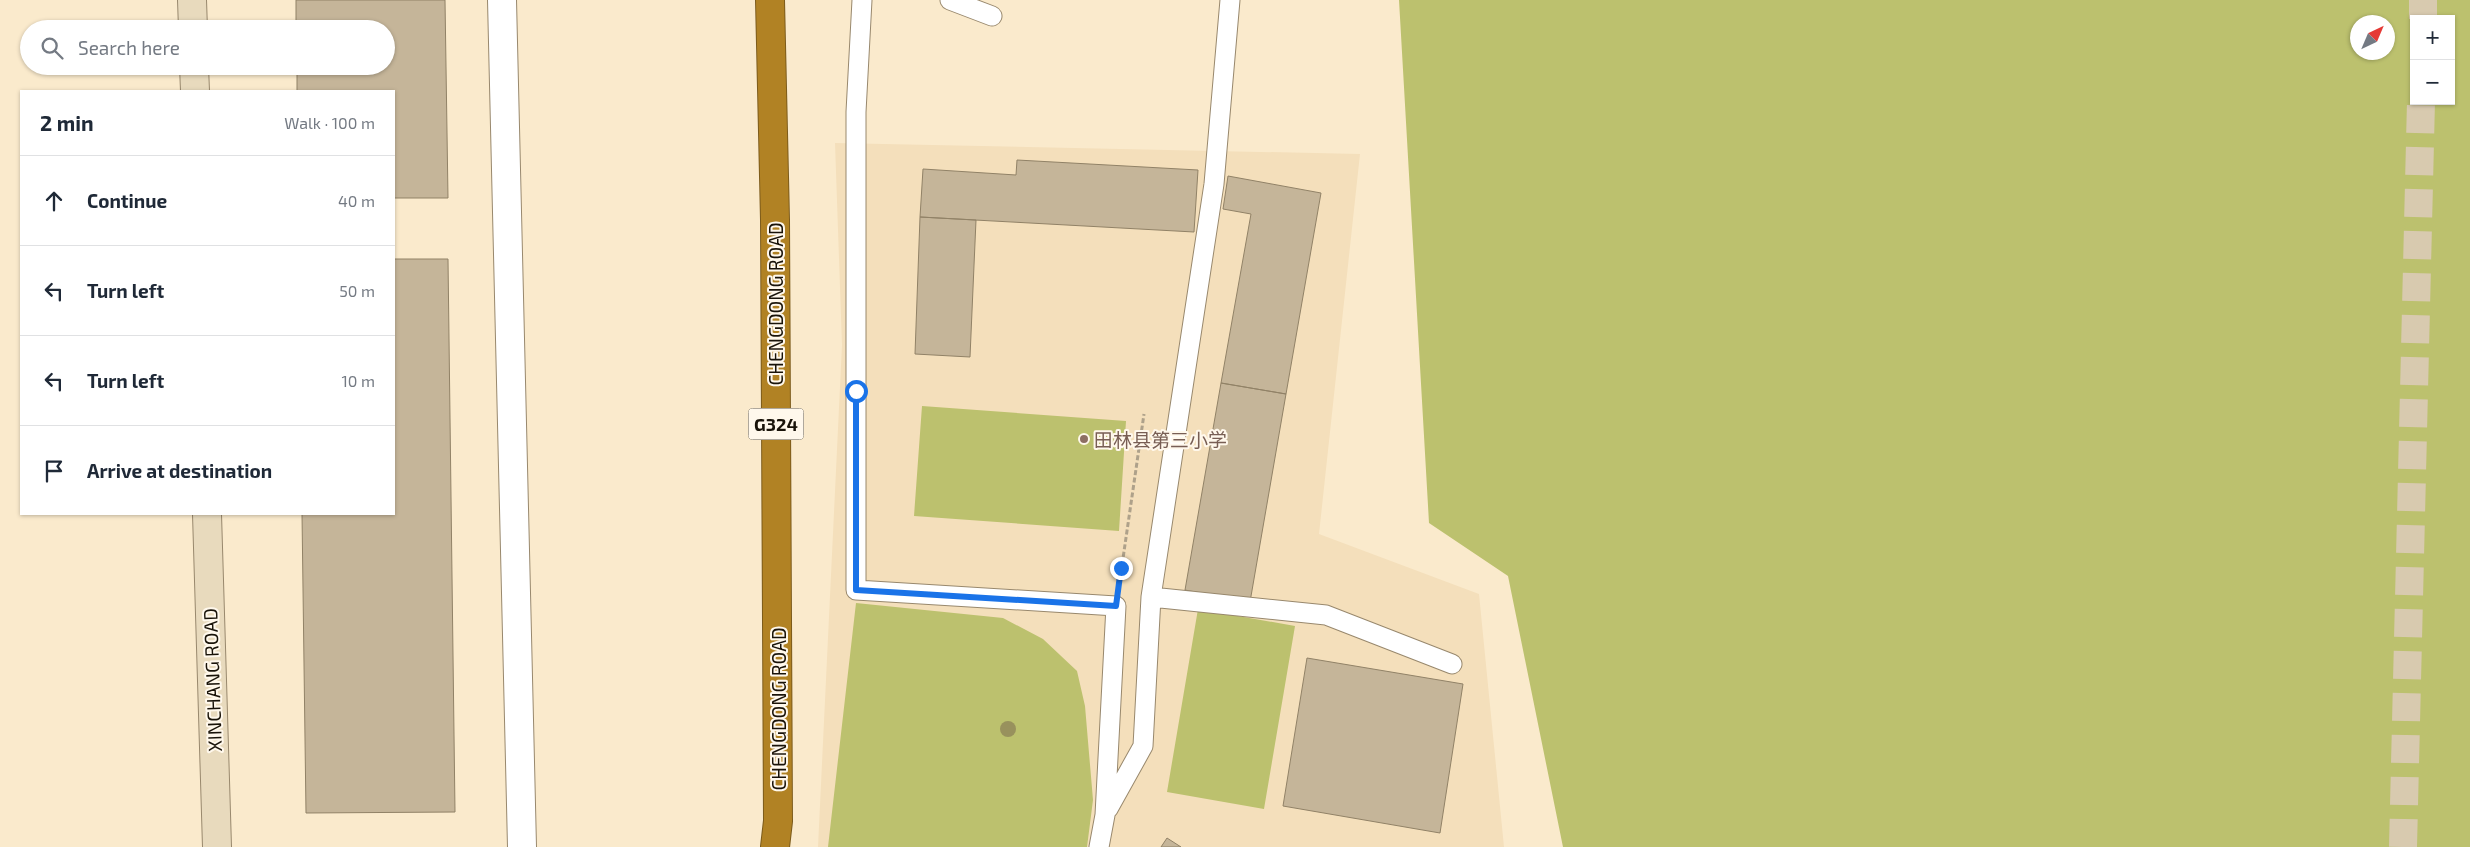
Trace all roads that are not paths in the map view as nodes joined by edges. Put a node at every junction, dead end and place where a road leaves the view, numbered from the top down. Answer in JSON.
{"nodes":[{"id":1,"x":192,"y":0,"type":"edge"},
{"id":2,"x":502,"y":0,"type":"edge"},
{"id":3,"x":770,"y":0,"type":"edge"},
{"id":4,"x":862,"y":0,"type":"edge"},
{"id":5,"x":950,"y":0,"type":"edge"},
{"id":6,"x":1230,"y":0,"type":"edge"},
{"id":7,"x":992,"y":16,"type":"dead end"},
{"id":8,"x":193,"y":20,"type":"edge"},
{"id":9,"x":194,"y":75,"type":"edge"},
{"id":10,"x":195,"y":90,"type":"edge"},
{"id":11,"x":208,"y":515,"type":"edge"},
{"id":12,"x":1151,"y":597,"type":"junction"},
{"id":13,"x":1452,"y":664,"type":"dead end"},
{"id":14,"x":1105,"y":815,"type":"junction"},
{"id":15,"x":217,"y":847,"type":"edge"},
{"id":16,"x":522,"y":847,"type":"edge"},
{"id":17,"x":775,"y":847,"type":"edge"},
{"id":18,"x":1099,"y":847,"type":"edge"}],
"edges":[{"from":1,"to":8,"type":"street"},
{"from":2,"to":16,"type":"street"},
{"from":3,"to":17,"type":"highway","name":"CHENGDONG ROAD","number":"G324"},
{"from":4,"to":14,"type":"lane"},
{"from":5,"to":7,"type":"lane"},
{"from":6,"to":12,"type":"lane"},
{"from":9,"to":10,"type":"street"},
{"from":11,"to":15,"type":"street","name":"XINCHANG ROAD"},
{"from":12,"to":13,"type":"lane"},
{"from":12,"to":14,"type":"lane"},
{"from":14,"to":18,"type":"lane"}]}
